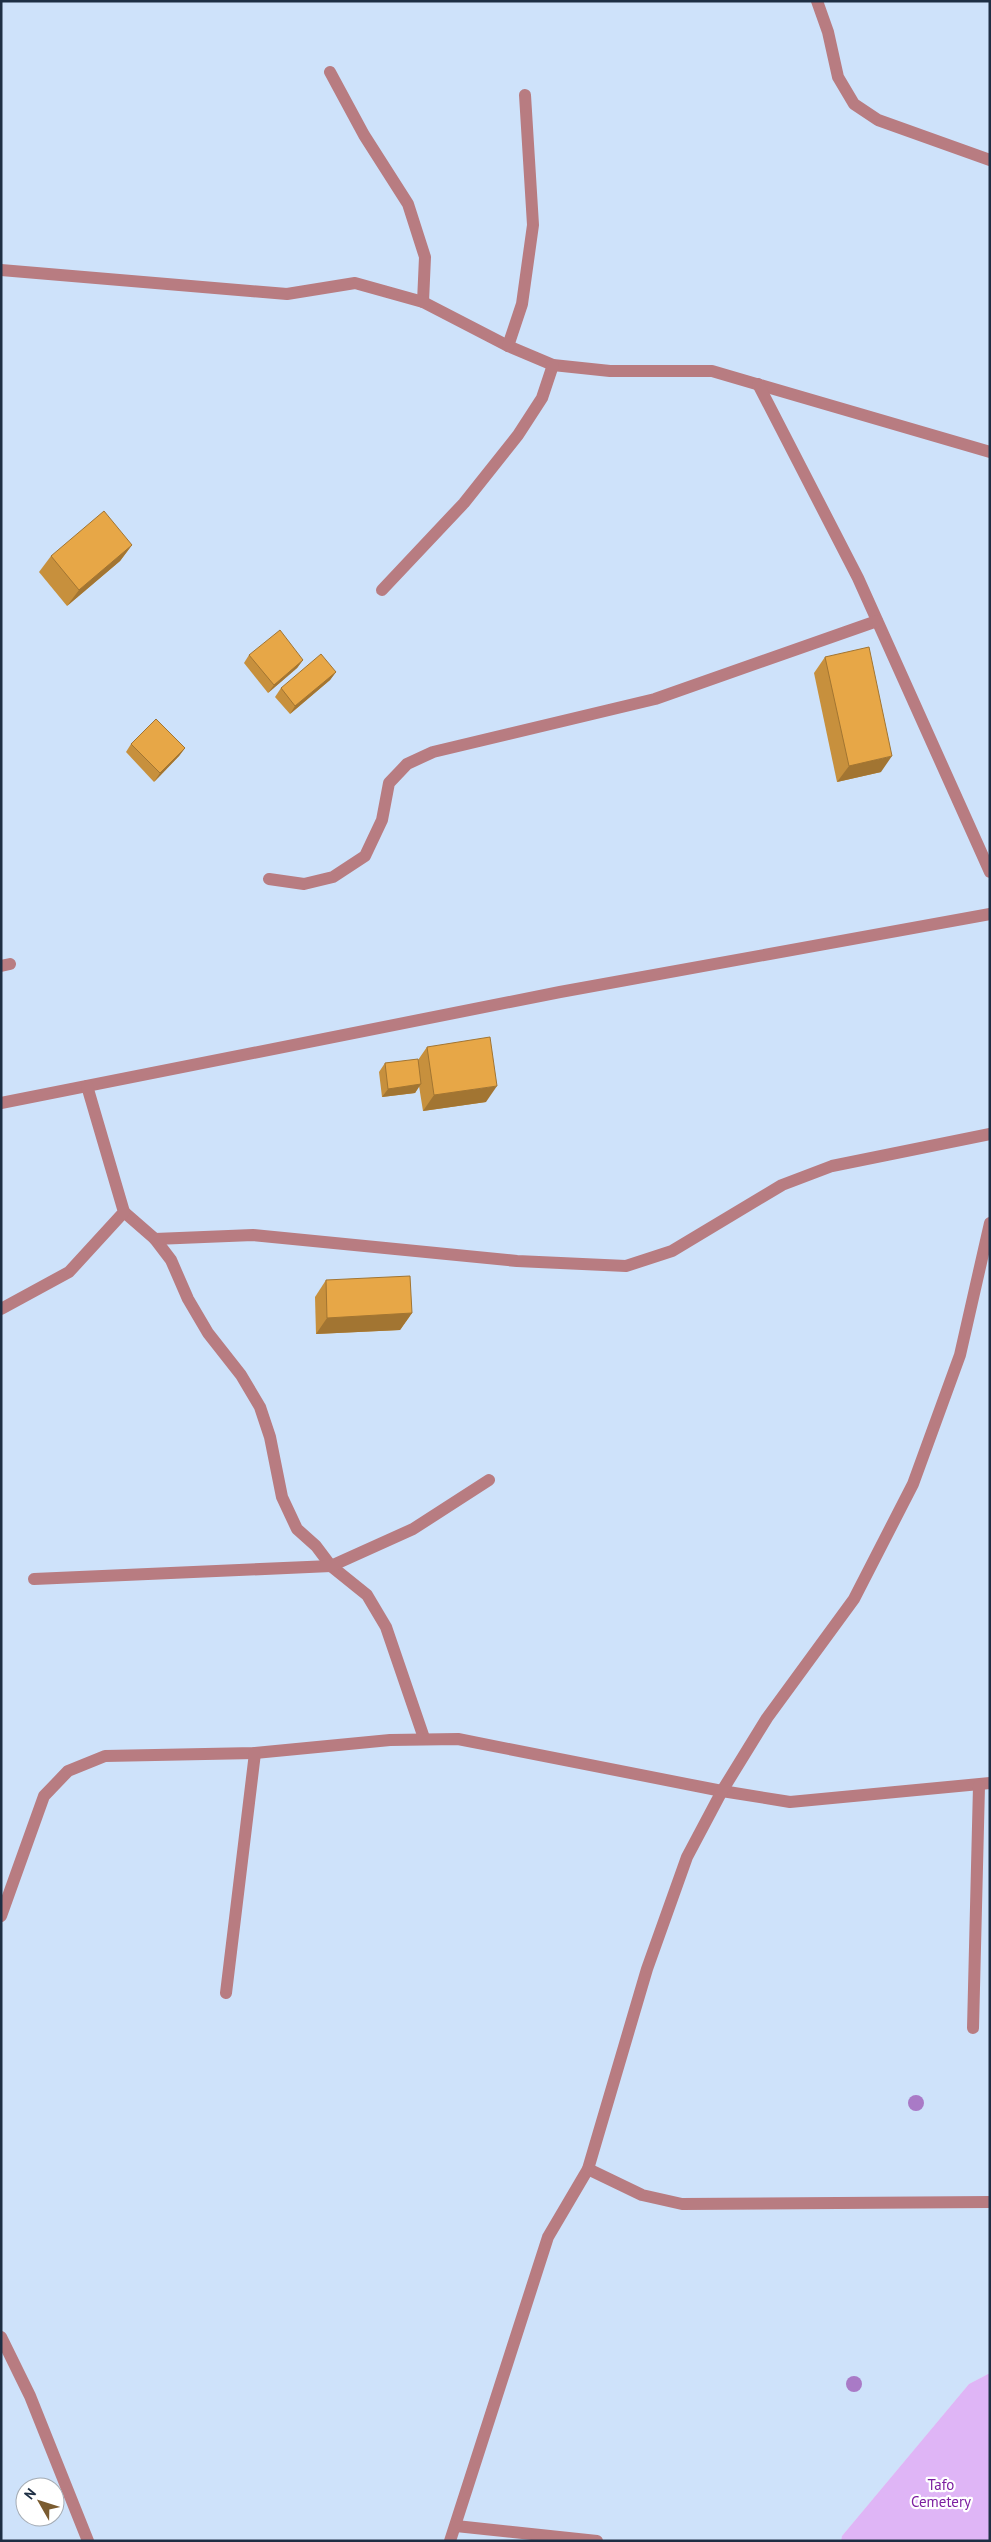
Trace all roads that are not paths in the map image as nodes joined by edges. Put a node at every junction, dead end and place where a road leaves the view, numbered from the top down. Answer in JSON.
{"nodes":[{"id":1,"x":817,"y":1,"type":"edge"},
{"id":2,"x":330,"y":72,"type":"dead end"},
{"id":3,"x":525,"y":95,"type":"dead end"},
{"id":4,"x":990,"y":160,"type":"edge"},
{"id":5,"x":1,"y":270,"type":"edge"},
{"id":6,"x":423,"y":302,"type":"junction"},
{"id":7,"x":508,"y":346,"type":"junction"},
{"id":8,"x":553,"y":365,"type":"junction"},
{"id":9,"x":758,"y":384,"type":"junction"},
{"id":10,"x":990,"y":452,"type":"edge"},
{"id":11,"x":382,"y":590,"type":"dead end"},
{"id":12,"x":877,"y":621,"type":"junction"},
{"id":13,"x":990,"y":872,"type":"edge"},
{"id":14,"x":269,"y":879,"type":"dead end"},
{"id":15,"x":990,"y":914,"type":"edge"},
{"id":16,"x":87,"y":1086,"type":"junction"},
{"id":17,"x":1,"y":1103,"type":"edge"},
{"id":18,"x":990,"y":1134,"type":"edge"},
{"id":19,"x":124,"y":1212,"type":"junction"},
{"id":20,"x":990,"y":1223,"type":"edge"},
{"id":21,"x":155,"y":1240,"type":"junction"},
{"id":22,"x":1,"y":1309,"type":"edge"},
{"id":23,"x":489,"y":1480,"type":"dead end"},
{"id":24,"x":331,"y":1566,"type":"junction"},
{"id":25,"x":34,"y":1579,"type":"dead end"},
{"id":26,"x":424,"y":1738,"type":"junction"},
{"id":27,"x":255,"y":1753,"type":"junction"},
{"id":28,"x":985,"y":1784,"type":"edge"},
{"id":29,"x":722,"y":1791,"type":"junction"},
{"id":30,"x":1,"y":1916,"type":"edge"},
{"id":31,"x":226,"y":1993,"type":"dead end"},
{"id":32,"x":973,"y":2028,"type":"dead end"},
{"id":33,"x":588,"y":2169,"type":"junction"},
{"id":34,"x":990,"y":2202,"type":"edge"},
{"id":35,"x":1,"y":2337,"type":"edge"},
{"id":36,"x":456,"y":2526,"type":"junction"},
{"id":37,"x":88,"y":2541,"type":"edge"},
{"id":38,"x":450,"y":2541,"type":"edge"},
{"id":39,"x":597,"y":2541,"type":"edge"}],
"edges":[{"from":1,"to":4,"type":"street"},
{"from":2,"to":6,"type":"street"},
{"from":3,"to":7,"type":"street"},
{"from":5,"to":6,"type":"street"},
{"from":6,"to":7,"type":"street"},
{"from":7,"to":8,"type":"street"},
{"from":8,"to":9,"type":"street"},
{"from":8,"to":11,"type":"street"},
{"from":9,"to":10,"type":"street"},
{"from":9,"to":12,"type":"street"},
{"from":12,"to":13,"type":"street"},
{"from":12,"to":14,"type":"street"},
{"from":15,"to":16,"type":"street"},
{"from":16,"to":17,"type":"street"},
{"from":16,"to":19,"type":"street"},
{"from":18,"to":21,"type":"street"},
{"from":19,"to":21,"type":"street"},
{"from":19,"to":22,"type":"street"},
{"from":20,"to":29,"type":"street"},
{"from":21,"to":24,"type":"street"},
{"from":23,"to":24,"type":"street"},
{"from":24,"to":25,"type":"street"},
{"from":24,"to":26,"type":"street"},
{"from":26,"to":27,"type":"street"},
{"from":26,"to":29,"type":"street"},
{"from":27,"to":30,"type":"street"},
{"from":27,"to":31,"type":"street"},
{"from":28,"to":29,"type":"street"},
{"from":28,"to":32,"type":"street"},
{"from":29,"to":33,"type":"street"},
{"from":33,"to":34,"type":"street"},
{"from":33,"to":36,"type":"street"},
{"from":35,"to":37,"type":"street"},
{"from":36,"to":38,"type":"street"},
{"from":36,"to":39,"type":"street"}]}
